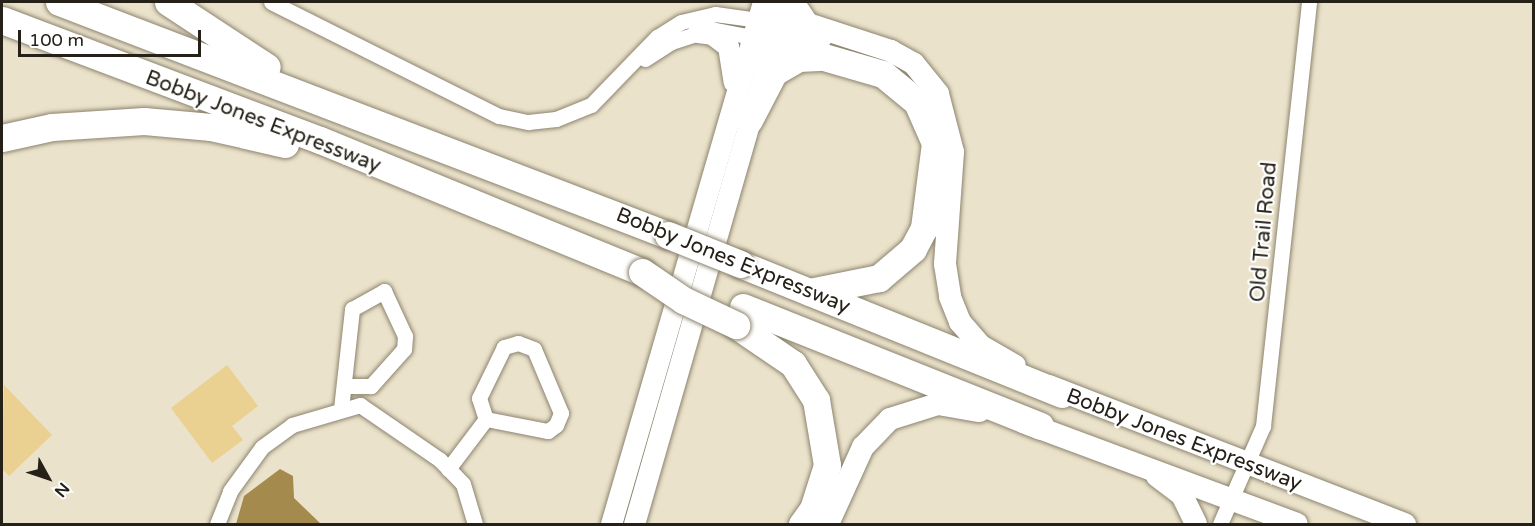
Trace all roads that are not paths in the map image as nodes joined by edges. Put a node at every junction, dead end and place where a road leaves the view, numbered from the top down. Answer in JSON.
{"nodes":[{"id":1,"x":59,"y":2,"type":"edge"},
{"id":2,"x":168,"y":2,"type":"edge"},
{"id":3,"x":271,"y":2,"type":"edge"},
{"id":4,"x":784,"y":2,"type":"edge"},
{"id":5,"x":793,"y":2,"type":"edge"},
{"id":6,"x":1309,"y":2,"type":"edge"},
{"id":7,"x":2,"y":20,"type":"edge"},
{"id":8,"x":764,"y":25,"type":"edge"},
{"id":9,"x":698,"y":32,"type":"junction"},
{"id":10,"x":825,"y":56,"type":"junction"},
{"id":11,"x":630,"y":69,"type":"junction"},
{"id":12,"x":938,"y":94,"type":"junction"},
{"id":13,"x":324,"y":100,"type":"junction"},
{"id":14,"x":739,"y":121,"type":"junction"},
{"id":15,"x":2,"y":138,"type":"edge"},
{"id":16,"x":374,"y":165,"type":"junction"},
{"id":17,"x":809,"y":292,"type":"junction"},
{"id":18,"x":739,"y":316,"type":"junction"},
{"id":19,"x":344,"y":386,"type":"junction"},
{"id":20,"x":1062,"y":394,"type":"junction"},
{"id":21,"x":342,"y":409,"type":"junction"},
{"id":22,"x":486,"y":419,"type":"junction"},
{"id":23,"x":1040,"y":426,"type":"junction"},
{"id":24,"x":1139,"y":463,"type":"junction"},
{"id":25,"x":1250,"y":465,"type":"junction"},
{"id":26,"x":448,"y":469,"type":"junction"},
{"id":27,"x":1234,"y":497,"type":"junction"},
{"id":28,"x":1289,"y":521,"type":"edge"},
{"id":29,"x":217,"y":525,"type":"edge"},
{"id":30,"x":475,"y":525,"type":"edge"},
{"id":31,"x":611,"y":525,"type":"edge"},
{"id":32,"x":634,"y":525,"type":"edge"},
{"id":33,"x":802,"y":525,"type":"edge"},
{"id":34,"x":828,"y":525,"type":"edge"},
{"id":35,"x":1196,"y":525,"type":"edge"},
{"id":36,"x":1220,"y":525,"type":"edge"},
{"id":37,"x":1247,"y":525,"type":"edge"},
{"id":38,"x":1405,"y":525,"type":"edge"}],
"edges":[{"from":1,"to":13,"type":"highway","name":"Bobby Jones Expressway"},
{"from":2,"to":13,"type":"highway"},
{"from":3,"to":11,"type":"street"},
{"from":4,"to":8,"type":"main road"},
{"from":5,"to":12,"type":"main road"},
{"from":6,"to":25,"type":"street","name":"Old Trail Road"},
{"from":7,"to":16,"type":"highway","name":"Bobby Jones Expressway"},
{"from":8,"to":9,"type":"street"},
{"from":8,"to":10,"type":"highway"},
{"from":8,"to":11,"type":"street"},
{"from":8,"to":12,"type":"main road"},
{"from":8,"to":14,"type":"main road"},
{"from":9,"to":11,"type":"street"},
{"from":9,"to":14,"type":"main road"},
{"from":10,"to":14,"type":"highway"},
{"from":10,"to":17,"type":"highway"},
{"from":12,"to":20,"type":"main road"},
{"from":13,"to":17,"type":"highway","name":"Bobby Jones Expressway","bridge":true},
{"from":14,"to":31,"type":"main road"},
{"from":14,"to":32,"type":"main road"},
{"from":15,"to":16,"type":"highway"},
{"from":16,"to":18,"type":"highway","name":"Bobby Jones Expressway","bridge":true},
{"from":17,"to":20,"type":"highway","name":"Bobby Jones Expressway"},
{"from":18,"to":23,"type":"highway","name":"Bobby Jones Expressway"},
{"from":18,"to":33,"type":"highway"},
{"from":19,"to":19,"type":"street"},
{"from":19,"to":21,"type":"street"},
{"from":20,"to":25,"type":"main road","name":"Bobby Jones Expressway"},
{"from":21,"to":26,"type":"street"},
{"from":21,"to":29,"type":"street"},
{"from":22,"to":22,"type":"street"},
{"from":22,"to":26,"type":"street"},
{"from":23,"to":24,"type":"main road","name":"Bobby Jones Expressway"},
{"from":23,"to":34,"type":"main road"},
{"from":24,"to":27,"type":"main road","name":"Bobby Jones Expressway"},
{"from":24,"to":35,"type":"main road"},
{"from":25,"to":27,"type":"street","name":"Old Trail Road"},
{"from":25,"to":38,"type":"main road","name":"Bobby Jones Expressway"},
{"from":26,"to":30,"type":"street"},
{"from":27,"to":28,"type":"main road","name":"Bobby Jones Expressway"},
{"from":27,"to":36,"type":"street","name":"Old Trail Road"},
{"from":28,"to":37,"type":"main road"}]}
